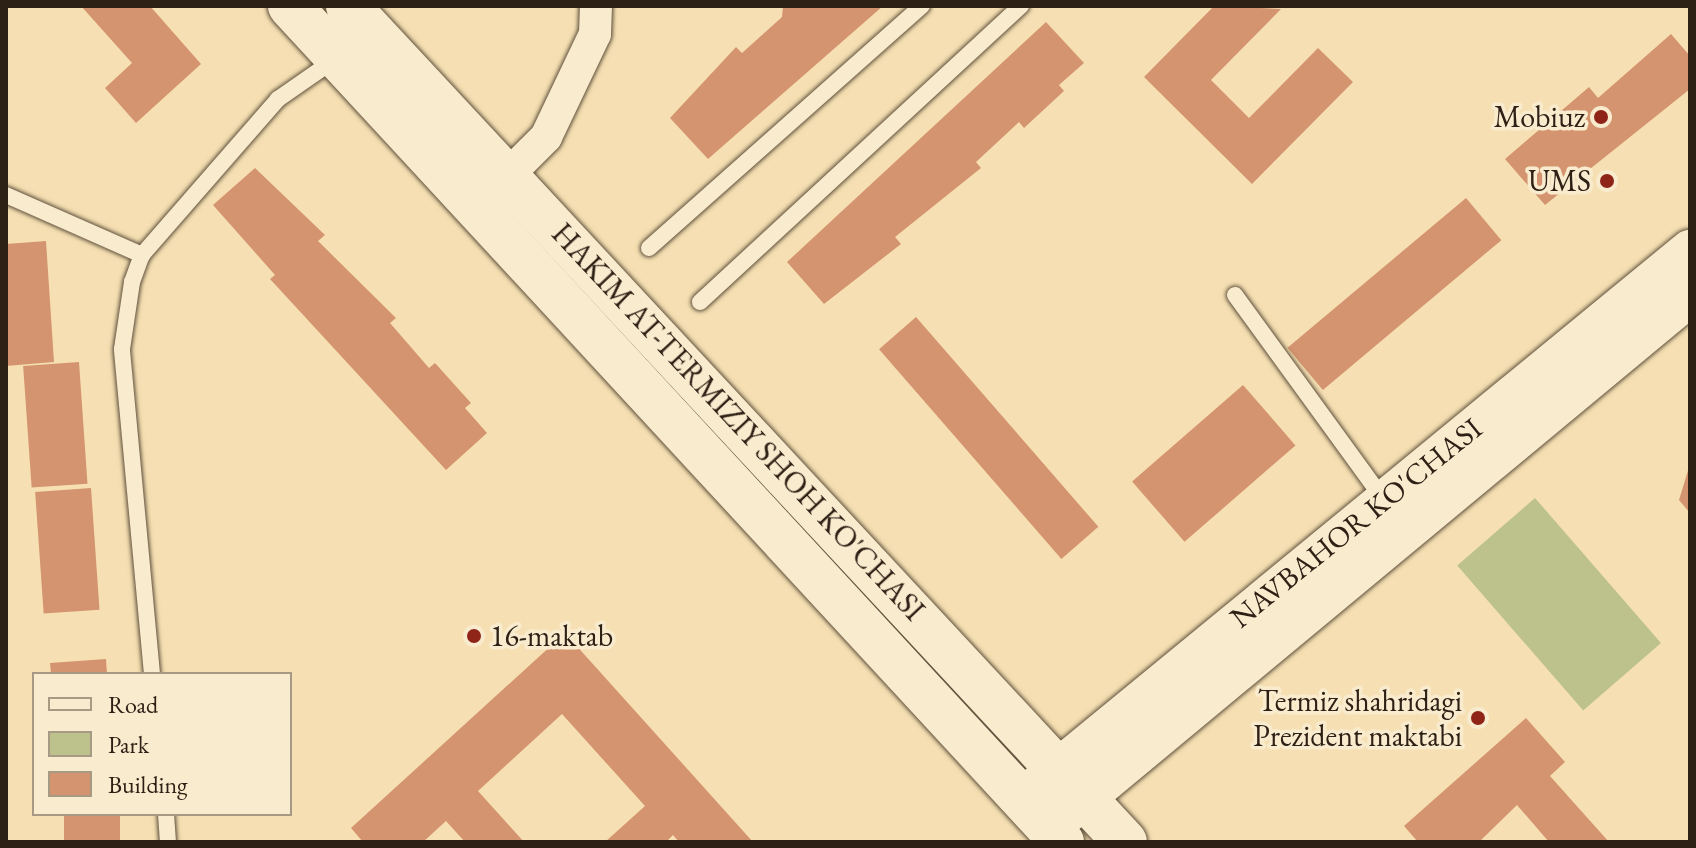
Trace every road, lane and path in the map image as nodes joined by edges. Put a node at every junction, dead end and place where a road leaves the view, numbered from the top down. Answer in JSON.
{"nodes":[{"id":1,"x":290,"y":6,"type":"edge"},
{"id":2,"x":348,"y":6,"type":"edge"},
{"id":3,"x":596,"y":6,"type":"edge"},
{"id":4,"x":922,"y":6,"type":"edge"},
{"id":5,"x":1021,"y":6,"type":"edge"},
{"id":6,"x":338,"y":57,"type":"junction"},
{"id":7,"x":510,"y":174,"type":"junction"},
{"id":8,"x":6,"y":195,"type":"edge"},
{"id":9,"x":477,"y":205,"type":"junction"},
{"id":10,"x":649,"y":248,"type":"dead end"},
{"id":11,"x":1690,"y":251,"type":"edge"},
{"id":12,"x":142,"y":255,"type":"junction"},
{"id":13,"x":1235,"y":295,"type":"dead end"},
{"id":14,"x":1690,"y":295,"type":"edge"},
{"id":15,"x":700,"y":302,"type":"dead end"},
{"id":16,"x":1384,"y":500,"type":"junction"},
{"id":17,"x":152,"y":672,"type":"edge"},
{"id":18,"x":1072,"y":782,"type":"junction"},
{"id":19,"x":166,"y":816,"type":"edge"},
{"id":20,"x":1045,"y":822,"type":"edge"},
{"id":21,"x":168,"y":842,"type":"edge"},
{"id":22,"x":1125,"y":842,"type":"edge"}],
"edges":[{"from":1,"to":6,"type":"main road","name":"HAKIM AT-TERMIZIY SHOH KO'CHASI"},
{"from":2,"to":7,"type":"main road","name":"HAKIM AT-TERMIZIY SHOH KO'CHASI"},
{"from":3,"to":7,"type":"street"},
{"from":4,"to":10,"type":"lane"},
{"from":5,"to":15,"type":"lane"},
{"from":6,"to":9,"type":"main road","name":"HAKIM AT-TERMIZIY SHOH KO'CHASI"},
{"from":6,"to":12,"type":"lane"},
{"from":7,"to":9,"type":"street"},
{"from":7,"to":18,"type":"main road","name":"HAKIM AT-TERMIZIY SHOH KO'CHASI"},
{"from":8,"to":12,"type":"lane"},
{"from":9,"to":20,"type":"main road","name":"HAKIM AT-TERMIZIY SHOH KO'CHASI"},
{"from":11,"to":16,"type":"street","name":"NAVBAHOR KO'CHASI"},
{"from":12,"to":17,"type":"lane"},
{"from":13,"to":16,"type":"lane"},
{"from":14,"to":18,"type":"street","name":"NAVBAHOR KO'CHASI"},
{"from":16,"to":18,"type":"street","name":"NAVBAHOR KO'CHASI"},
{"from":18,"to":20,"type":"street","name":"NAVBAHOR KO'CHASI"},
{"from":18,"to":22,"type":"main road","name":"HAKIM AT-TERMIZIY SHOH KO'CHASI"},
{"from":19,"to":21,"type":"lane"}]}
